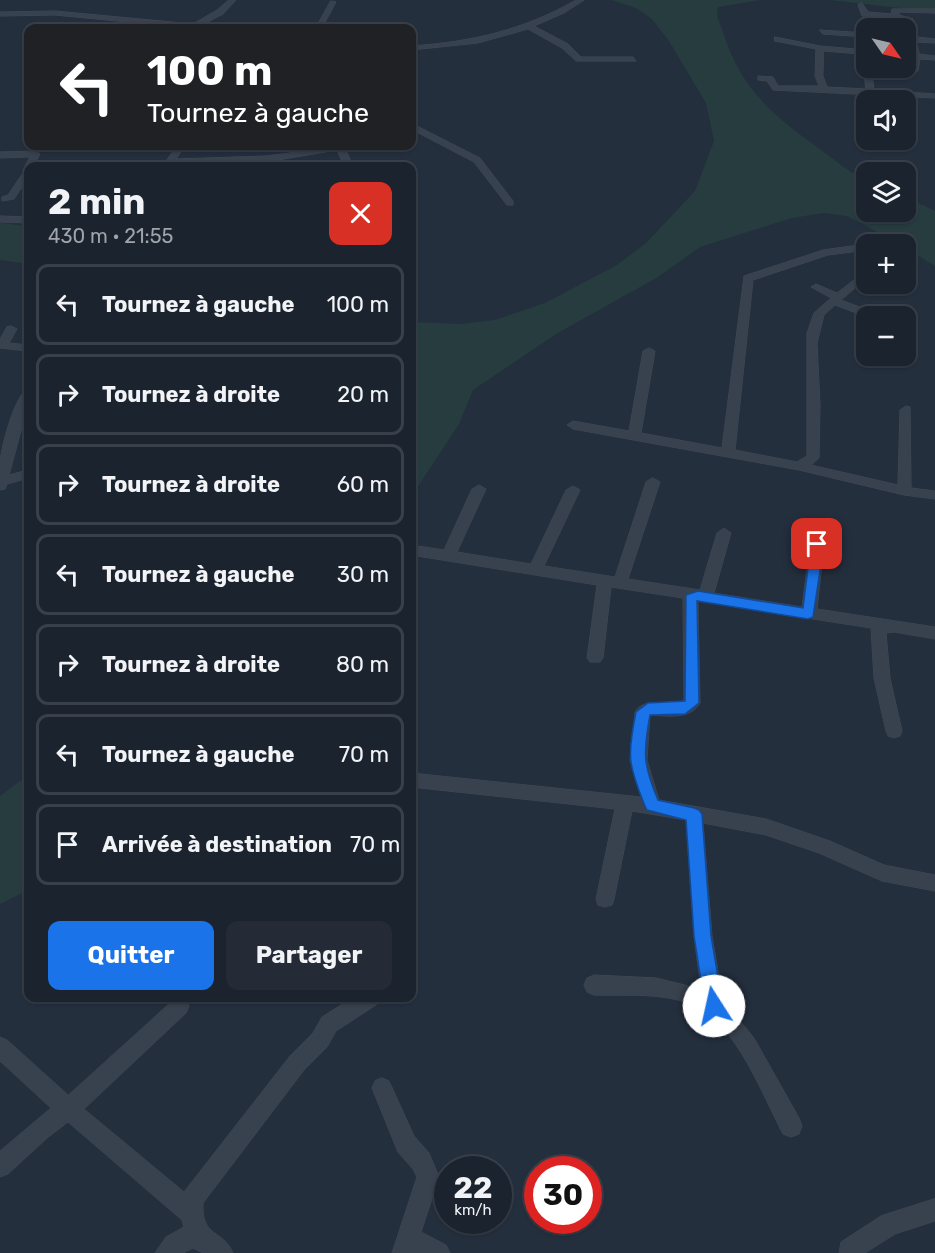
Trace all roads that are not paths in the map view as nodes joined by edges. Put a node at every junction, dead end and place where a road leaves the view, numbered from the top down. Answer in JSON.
{"nodes":[{"id":1,"x":233,"y":0,"type":"edge"},
{"id":2,"x":581,"y":0,"type":"edge"},
{"id":3,"x":333,"y":2,"type":"dead end"},
{"id":4,"x":862,"y":5,"type":"dead end"},
{"id":5,"x":935,"y":11,"type":"edge"},
{"id":6,"x":0,"y":14,"type":"edge"},
{"id":7,"x":895,"y":16,"type":"junction"},
{"id":8,"x":901,"y":18,"type":"edge"},
{"id":9,"x":132,"y":21,"type":"junction"},
{"id":10,"x":125,"y":24,"type":"edge"},
{"id":11,"x":162,"y":24,"type":"edge"},
{"id":12,"x":198,"y":24,"type":"edge"},
{"id":13,"x":321,"y":24,"type":"edge"},
{"id":14,"x":527,"y":25,"type":"junction"},
{"id":15,"x":823,"y":32,"type":"dead end"},
{"id":16,"x":856,"y":34,"type":"edge"},
{"id":17,"x":778,"y":39,"type":"dead end"},
{"id":18,"x":916,"y":40,"type":"edge"},
{"id":19,"x":935,"y":41,"type":"edge"},
{"id":20,"x":416,"y":47,"type":"edge"},
{"id":21,"x":820,"y":48,"type":"junction"},
{"id":22,"x":856,"y":51,"type":"edge"},
{"id":23,"x":916,"y":56,"type":"edge"},
{"id":24,"x":935,"y":58,"type":"edge"},
{"id":25,"x":633,"y":59,"type":"dead end"},
{"id":26,"x":582,"y":60,"type":"junction"},
{"id":27,"x":588,"y":69,"type":"dead end"},
{"id":28,"x":761,"y":78,"type":"dead end"},
{"id":29,"x":824,"y":89,"type":"junction"},
{"id":30,"x":856,"y":91,"type":"edge"},
{"id":31,"x":916,"y":95,"type":"edge"},
{"id":32,"x":935,"y":96,"type":"edge"},
{"id":33,"x":416,"y":129,"type":"edge"},
{"id":34,"x":318,"y":150,"type":"edge"},
{"id":35,"x":0,"y":155,"type":"edge"},
{"id":36,"x":32,"y":162,"type":"edge"},
{"id":37,"x":208,"y":162,"type":"edge"},
{"id":38,"x":24,"y":178,"type":"edge"},
{"id":39,"x":4,"y":199,"type":"dead end"},
{"id":40,"x":510,"y":203,"type":"dead end"},
{"id":41,"x":0,"y":219,"type":"edge"},
{"id":42,"x":24,"y":220,"type":"edge"},
{"id":43,"x":856,"y":248,"type":"edge"},
{"id":44,"x":856,"y":283,"type":"edge"},
{"id":45,"x":816,"y":287,"type":"dead end"},
{"id":46,"x":837,"y":299,"type":"junction"},
{"id":47,"x":856,"y":308,"type":"edge"},
{"id":48,"x":11,"y":328,"type":"dead end"},
{"id":49,"x":1,"y":345,"type":"edge"},
{"id":50,"x":24,"y":348,"type":"edge"},
{"id":51,"x":649,"y":351,"type":"dead end"},
{"id":52,"x":906,"y":410,"type":"dead end"},
{"id":53,"x":24,"y":413,"type":"edge"},
{"id":54,"x":573,"y":425,"type":"dead end"},
{"id":55,"x":634,"y":436,"type":"junction"},
{"id":56,"x":728,"y":454,"type":"junction"},
{"id":57,"x":799,"y":466,"type":"junction"},
{"id":58,"x":24,"y":475,"type":"edge"},
{"id":59,"x":653,"y":482,"type":"dead end"},
{"id":60,"x":1,"y":484,"type":"edge"},
{"id":61,"x":479,"y":489,"type":"dead end"},
{"id":62,"x":573,"y":490,"type":"dead end"},
{"id":63,"x":904,"y":491,"type":"junction"},
{"id":64,"x":935,"y":495,"type":"edge"},
{"id":65,"x":724,"y":533,"type":"dead end"},
{"id":66,"x":817,"y":544,"type":"dead end"},
{"id":67,"x":416,"y":551,"type":"edge"},
{"id":68,"x":448,"y":556,"type":"junction"},
{"id":69,"x":535,"y":570,"type":"junction"},
{"id":70,"x":613,"y":582,"type":"junction"},
{"id":71,"x":701,"y":596,"type":"junction"},
{"id":72,"x":808,"y":614,"type":"junction"},
{"id":73,"x":892,"y":627,"type":"junction"},
{"id":74,"x":935,"y":633,"type":"edge"},
{"id":75,"x":594,"y":658,"type":"dead end"},
{"id":76,"x":894,"y":731,"type":"dead end"},
{"id":77,"x":416,"y":781,"type":"edge"},
{"id":78,"x":625,"y":803,"type":"junction"},
{"id":79,"x":653,"y":806,"type":"junction"},
{"id":80,"x":694,"y":814,"type":"junction"},
{"id":81,"x":935,"y":883,"type":"edge"},
{"id":82,"x":605,"y":899,"type":"dead end"},
{"id":83,"x":594,"y":985,"type":"dead end"},
{"id":84,"x":363,"y":1002,"type":"edge"},
{"id":85,"x":179,"y":1006,"type":"dead end"},
{"id":86,"x":714,"y":1006,"type":"junction"},
{"id":87,"x":0,"y":1047,"type":"edge"},
{"id":88,"x":382,"y":1088,"type":"dead end"},
{"id":89,"x":68,"y":1109,"type":"junction"},
{"id":90,"x":791,"y":1126,"type":"dead end"},
{"id":91,"x":0,"y":1166,"type":"edge"},
{"id":92,"x":935,"y":1210,"type":"edge"},
{"id":93,"x":191,"y":1213,"type":"junction"},
{"id":94,"x":199,"y":1237,"type":"junction"},
{"id":95,"x":406,"y":1246,"type":"edge"},
{"id":96,"x":849,"y":1250,"type":"dead end"},
{"id":97,"x":167,"y":1253,"type":"edge"},
{"id":98,"x":221,"y":1253,"type":"edge"},
{"id":99,"x":438,"y":1253,"type":"edge"}],
"edges":[{"from":1,"to":12,"type":"street"},
{"from":2,"to":14,"type":"street"},
{"from":3,"to":13,"type":"street"},
{"from":4,"to":7,"type":"street"},
{"from":5,"to":7,"type":"street"},
{"from":6,"to":9,"type":"street"},
{"from":7,"to":8,"type":"street"},
{"from":9,"to":10,"type":"street"},
{"from":9,"to":11,"type":"street"},
{"from":14,"to":20,"type":"street"},
{"from":14,"to":26,"type":"street"},
{"from":15,"to":16,"type":"street"},
{"from":17,"to":21,"type":"street"},
{"from":18,"to":19,"type":"street"},
{"from":21,"to":22,"type":"street"},
{"from":21,"to":29,"type":"street"},
{"from":23,"to":24,"type":"street"},
{"from":25,"to":26,"type":"street"},
{"from":26,"to":27,"type":"street"},
{"from":28,"to":29,"type":"street"},
{"from":29,"to":30,"type":"street"},
{"from":31,"to":32,"type":"street"},
{"from":33,"to":40,"type":"street"},
{"from":34,"to":37,"type":"street"},
{"from":35,"to":36,"type":"street"},
{"from":38,"to":39,"type":"street"},
{"from":41,"to":42,"type":"street"},
{"from":43,"to":56,"type":"street"},
{"from":44,"to":46,"type":"street"},
{"from":45,"to":46,"type":"street"},
{"from":46,"to":47,"type":"street"},
{"from":46,"to":57,"type":"street"},
{"from":48,"to":49,"type":"street"},
{"from":49,"to":50,"type":"street"},
{"from":51,"to":55,"type":"street"},
{"from":52,"to":63,"type":"street"},
{"from":53,"to":60,"type":"street"},
{"from":54,"to":55,"type":"street"},
{"from":55,"to":56,"type":"street"},
{"from":56,"to":57,"type":"street"},
{"from":57,"to":63,"type":"street"},
{"from":58,"to":60,"type":"street"},
{"from":59,"to":70,"type":"street"},
{"from":61,"to":68,"type":"street"},
{"from":62,"to":69,"type":"street"},
{"from":63,"to":64,"type":"street"},
{"from":65,"to":71,"type":"street"},
{"from":66,"to":72,"type":"street"},
{"from":67,"to":68,"type":"street"},
{"from":68,"to":69,"type":"street"},
{"from":69,"to":70,"type":"street"},
{"from":70,"to":71,"type":"street"},
{"from":70,"to":75,"type":"street"},
{"from":71,"to":72,"type":"street"},
{"from":71,"to":79,"type":"street"},
{"from":72,"to":73,"type":"street"},
{"from":73,"to":74,"type":"street"},
{"from":73,"to":76,"type":"street"},
{"from":77,"to":78,"type":"street"},
{"from":78,"to":79,"type":"street"},
{"from":78,"to":82,"type":"street"},
{"from":79,"to":80,"type":"street"},
{"from":80,"to":81,"type":"street"},
{"from":80,"to":86,"type":"street"},
{"from":83,"to":86,"type":"street"},
{"from":84,"to":93,"type":"street"},
{"from":85,"to":89,"type":"street"},
{"from":86,"to":90,"type":"street"},
{"from":87,"to":89,"type":"street"},
{"from":88,"to":95,"type":"street"},
{"from":89,"to":91,"type":"street"},
{"from":89,"to":93,"type":"street"},
{"from":92,"to":96,"type":"street"},
{"from":93,"to":94,"type":"street"},
{"from":94,"to":97,"type":"street"},
{"from":94,"to":98,"type":"street"},
{"from":95,"to":99,"type":"street"}]}
